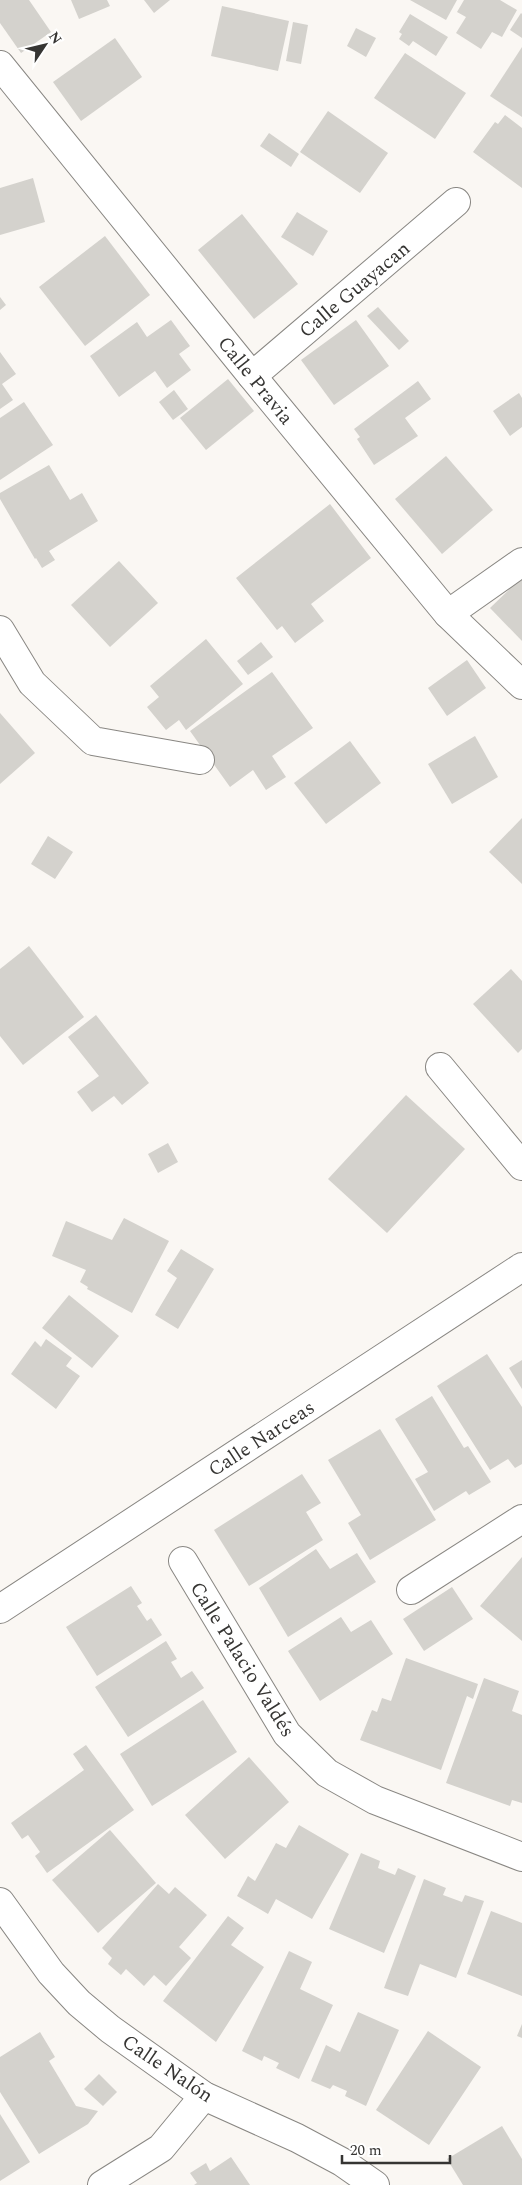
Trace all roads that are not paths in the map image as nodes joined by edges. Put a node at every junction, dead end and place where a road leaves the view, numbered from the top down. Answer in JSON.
{"nodes":[{"id":1,"x":0,"y":65,"type":"edge"},
{"id":2,"x":456,"y":202,"type":"dead end"},
{"id":3,"x":252,"y":376,"type":"junction"},
{"id":4,"x":522,"y":562,"type":"edge"},
{"id":5,"x":448,"y":614,"type":"junction"},
{"id":6,"x":0,"y":630,"type":"edge"},
{"id":7,"x":522,"y":686,"type":"edge"},
{"id":8,"x":200,"y":760,"type":"dead end"},
{"id":9,"x":440,"y":1066,"type":"dead end"},
{"id":10,"x":522,"y":1166,"type":"edge"},
{"id":11,"x":522,"y":1267,"type":"edge"},
{"id":12,"x":522,"y":1519,"type":"edge"},
{"id":13,"x":183,"y":1561,"type":"dead end"},
{"id":14,"x":412,"y":1590,"type":"dead end"},
{"id":15,"x":0,"y":1609,"type":"edge"},
{"id":16,"x":522,"y":1857,"type":"edge"},
{"id":17,"x":0,"y":1902,"type":"edge"},
{"id":18,"x":204,"y":2096,"type":"junction"},
{"id":19,"x":102,"y":2185,"type":"edge"},
{"id":20,"x":375,"y":2185,"type":"edge"}],
"edges":[{"from":1,"to":3,"type":"street","name":"Calle Pravia"},
{"from":2,"to":3,"type":"street","name":"Calle Guayacan"},
{"from":3,"to":5,"type":"street","name":"Calle Pravia"},
{"from":4,"to":5,"type":"street"},
{"from":5,"to":7,"type":"street","name":"Calle Pravia"},
{"from":6,"to":8,"type":"street"},
{"from":9,"to":10,"type":"street"},
{"from":11,"to":15,"type":"street","name":"Calle Narceas"},
{"from":12,"to":14,"type":"street"},
{"from":13,"to":16,"type":"street","name":"Calle Palacio Valdés"},
{"from":17,"to":18,"type":"street","name":"Calle Nalón"},
{"from":18,"to":19,"type":"street"},
{"from":18,"to":20,"type":"street","name":"Calle Nalón"}]}
